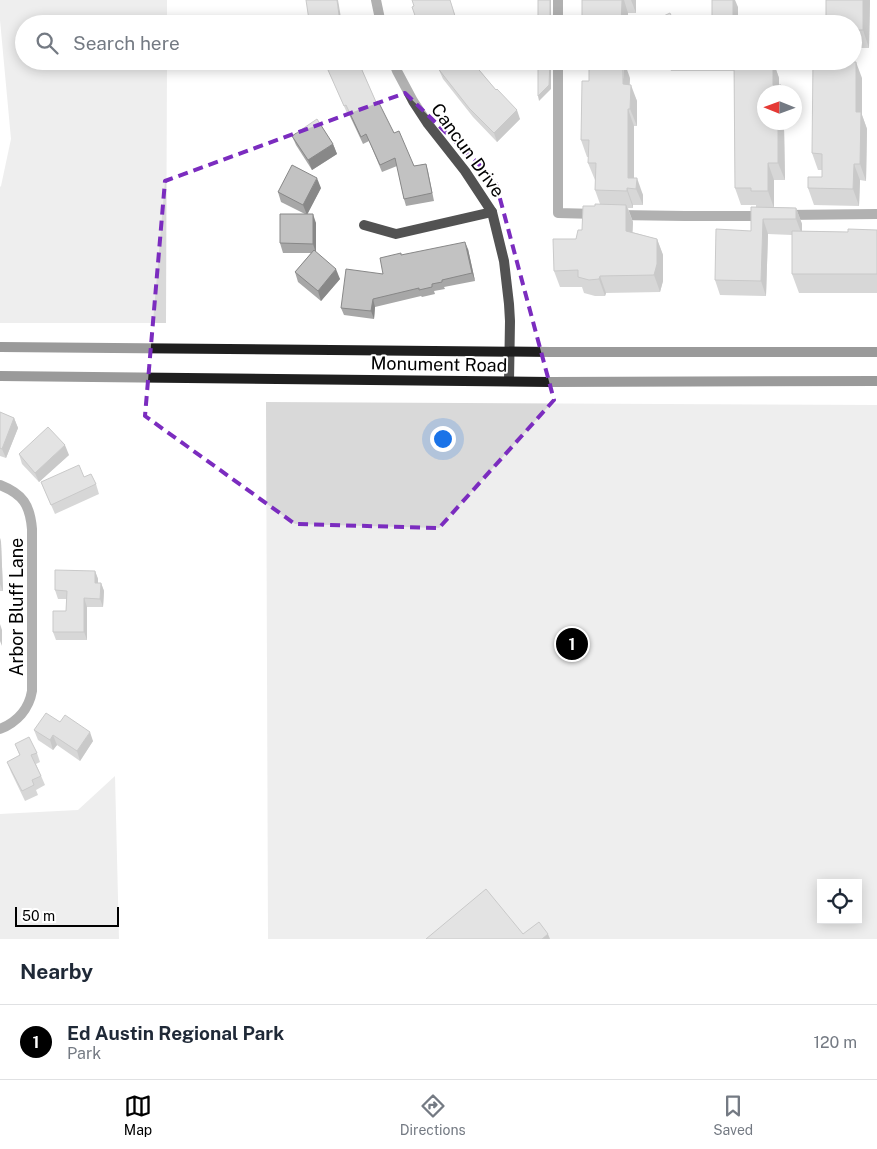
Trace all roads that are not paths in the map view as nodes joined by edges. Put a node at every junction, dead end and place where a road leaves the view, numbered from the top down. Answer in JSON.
{"nodes":[{"id":1,"x":376,"y":0,"type":"edge"},
{"id":2,"x":558,"y":0,"type":"edge"},
{"id":3,"x":379,"y":15,"type":"edge"},
{"id":4,"x":558,"y":15,"type":"edge"},
{"id":5,"x":397,"y":70,"type":"edge"},
{"id":6,"x":558,"y":70,"type":"edge"},
{"id":7,"x":492,"y":212,"type":"junction"},
{"id":8,"x":877,"y":214,"type":"edge"},
{"id":9,"x":364,"y":225,"type":"dead end"},
{"id":10,"x":0,"y":347,"type":"edge"},
{"id":11,"x":510,"y":352,"type":"junction"},
{"id":12,"x":877,"y":352,"type":"edge"},
{"id":13,"x":0,"y":376,"type":"edge"},
{"id":14,"x":509,"y":381,"type":"junction"},
{"id":15,"x":877,"y":381,"type":"edge"},
{"id":16,"x":0,"y":485,"type":"edge"},
{"id":17,"x":0,"y":730,"type":"edge"}],
"edges":[{"from":1,"to":3,"type":"street"},
{"from":2,"to":4,"type":"street"},
{"from":5,"to":7,"type":"street","name":"Cancun Drive"},
{"from":6,"to":8,"type":"street"},
{"from":7,"to":9,"type":"street"},
{"from":7,"to":11,"type":"street","name":"Cancun Drive"},
{"from":10,"to":11,"type":"street","name":"Monument Road"},
{"from":11,"to":12,"type":"street","name":"Monument Road"},
{"from":11,"to":14,"type":"street","name":"Cancun Drive"},
{"from":13,"to":14,"type":"street","name":"Monument Road"},
{"from":14,"to":15,"type":"street","name":"Monument Road"},
{"from":16,"to":17,"type":"street","name":"Arbor Bluff Lane"}]}
